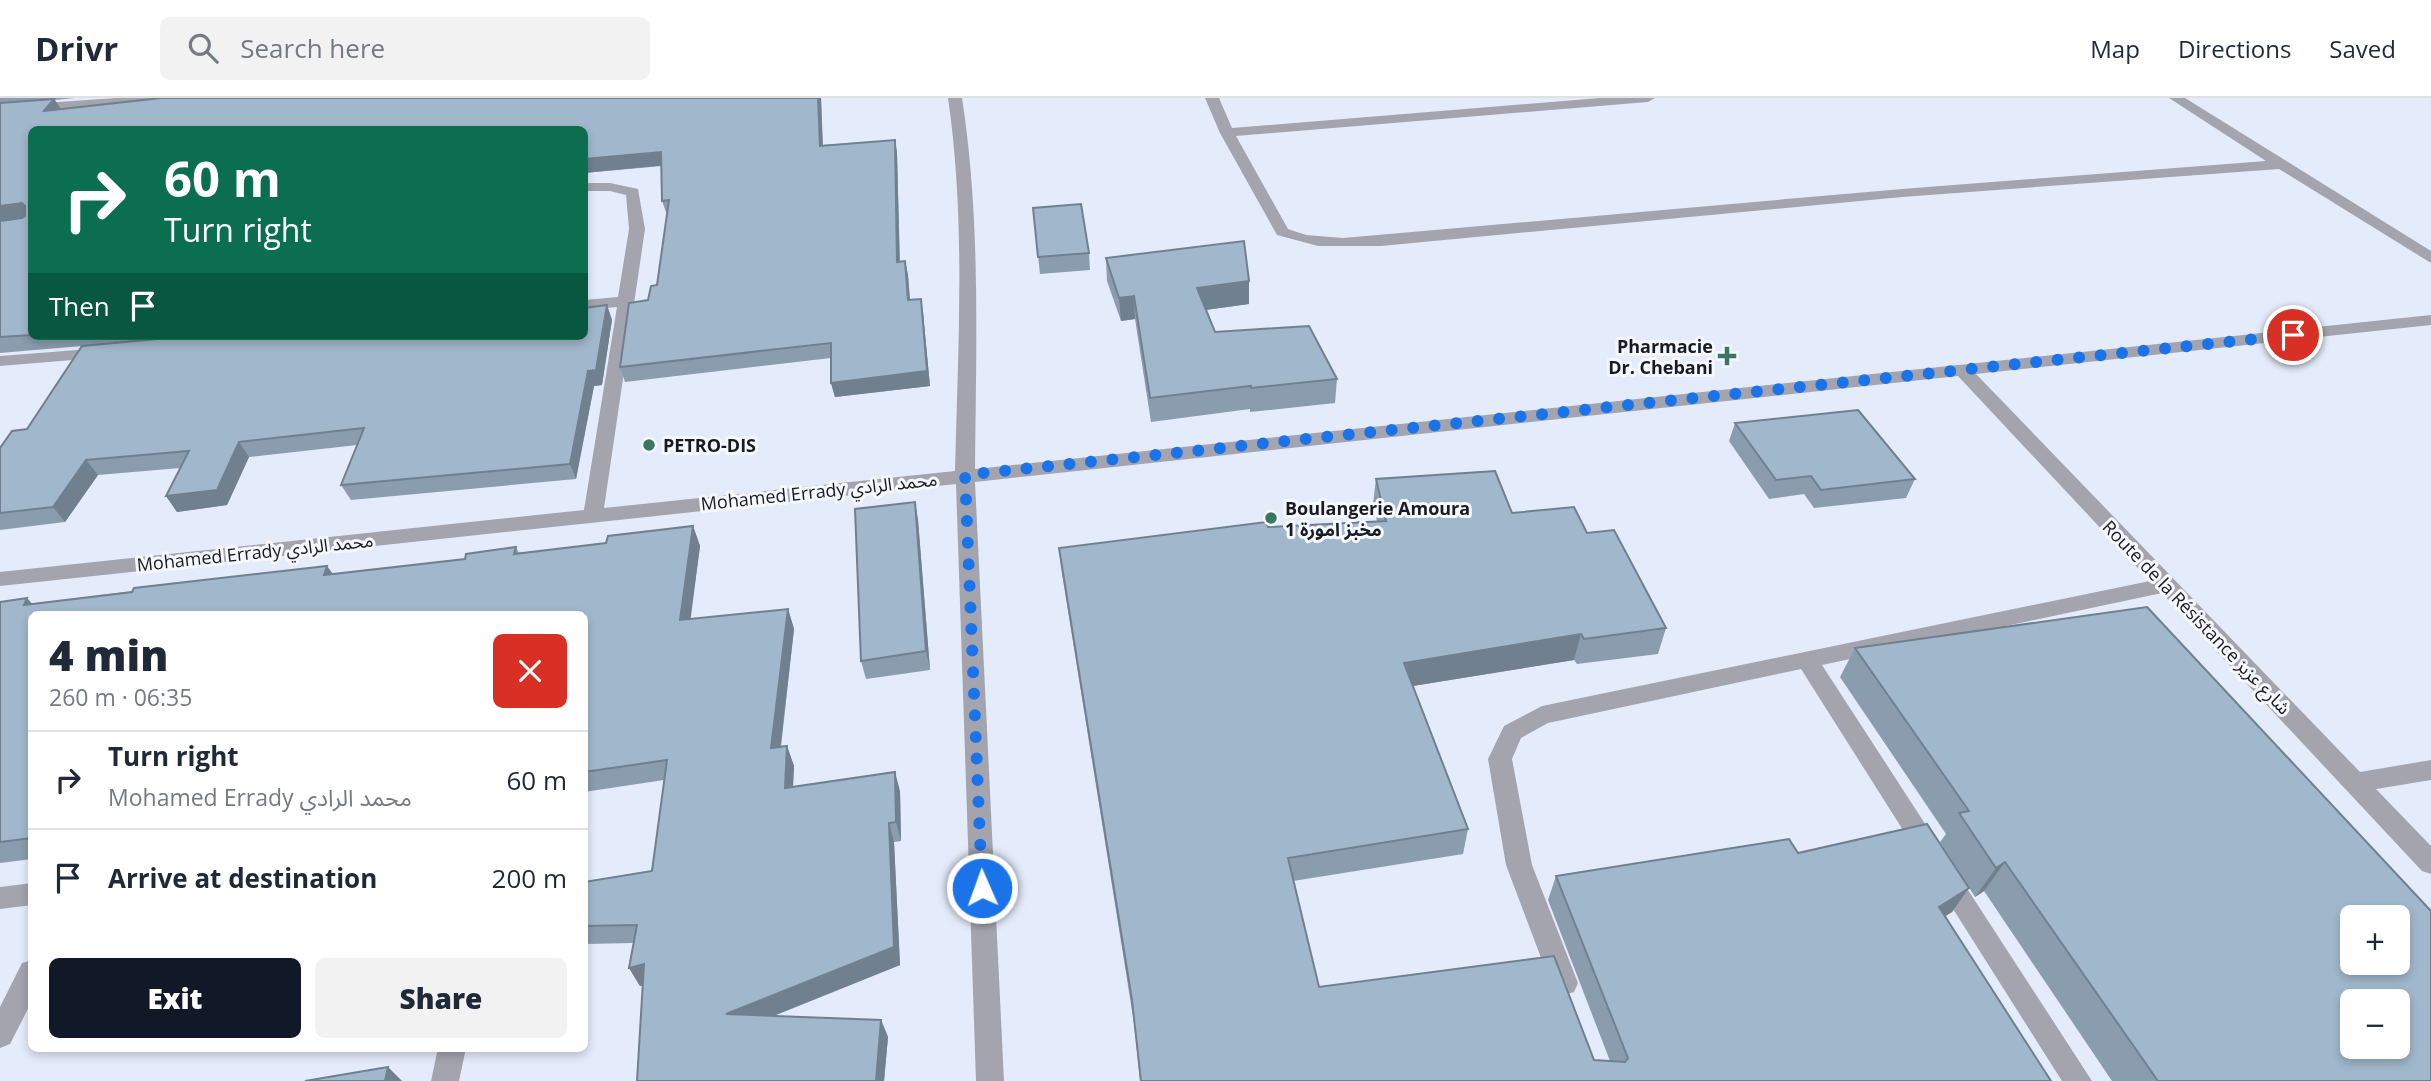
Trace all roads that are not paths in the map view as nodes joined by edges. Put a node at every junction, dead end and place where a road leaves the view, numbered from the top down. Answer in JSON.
{"nodes":[{"id":1,"x":175,"y":98,"type":"edge"},
{"id":2,"x":956,"y":98,"type":"edge"},
{"id":3,"x":1212,"y":98,"type":"edge"},
{"id":4,"x":1648,"y":98,"type":"edge"},
{"id":5,"x":2176,"y":98,"type":"edge"},
{"id":6,"x":141,"y":99,"type":"edge"},
{"id":7,"x":0,"y":110,"type":"edge"},
{"id":8,"x":1227,"y":132,"type":"junction"},
{"id":9,"x":2283,"y":164,"type":"junction"},
{"id":10,"x":588,"y":187,"type":"edge"},
{"id":11,"x":2431,"y":258,"type":"edge"},
{"id":12,"x":627,"y":301,"type":"junction"},
{"id":13,"x":588,"y":305,"type":"edge"},
{"id":14,"x":2431,"y":320,"type":"edge"},
{"id":15,"x":123,"y":351,"type":"edge"},
{"id":16,"x":0,"y":361,"type":"edge"},
{"id":17,"x":1963,"y":372,"type":"junction"},
{"id":18,"x":965,"y":475,"type":"junction"},
{"id":19,"x":593,"y":516,"type":"junction"},
{"id":20,"x":0,"y":579,"type":"edge"},
{"id":21,"x":2166,"y":585,"type":"junction"},
{"id":22,"x":1805,"y":659,"type":"junction"},
{"id":23,"x":2431,"y":770,"type":"edge"},
{"id":24,"x":2354,"y":783,"type":"junction"},
{"id":25,"x":2431,"y":863,"type":"edge"},
{"id":26,"x":28,"y":894,"type":"edge"},
{"id":27,"x":0,"y":898,"type":"edge"},
{"id":28,"x":28,"y":980,"type":"edge"},
{"id":29,"x":1572,"y":1005,"type":"edge"},
{"id":30,"x":0,"y":1035,"type":"edge"},
{"id":31,"x":451,"y":1052,"type":"edge"},
{"id":32,"x":445,"y":1081,"type":"edge"},
{"id":33,"x":990,"y":1081,"type":"edge"},
{"id":34,"x":2078,"y":1081,"type":"edge"}],
"edges":[{"from":1,"to":6,"type":"street"},
{"from":2,"to":18,"type":"street"},
{"from":3,"to":8,"type":"street"},
{"from":4,"to":8,"type":"street"},
{"from":5,"to":9,"type":"street"},
{"from":6,"to":7,"type":"street"},
{"from":8,"to":9,"type":"street"},
{"from":9,"to":11,"type":"street"},
{"from":10,"to":12,"type":"street"},
{"from":12,"to":13,"type":"street"},
{"from":12,"to":19,"type":"street"},
{"from":14,"to":17,"type":"street","name":"Mohamed Errady محمد الرادي"},
{"from":15,"to":16,"type":"street"},
{"from":17,"to":18,"type":"street","name":"Mohamed Errady محمد الرادي"},
{"from":17,"to":21,"type":"street","name":"Route de la Résistance شارع عزيز"},
{"from":18,"to":19,"type":"street","name":"Mohamed Errady محمد الرادي"},
{"from":18,"to":33,"type":"street"},
{"from":19,"to":20,"type":"street","name":"Mohamed Errady محمد الرادي"},
{"from":21,"to":22,"type":"street"},
{"from":21,"to":24,"type":"street","name":"Route de la Résistance شارع عزيز"},
{"from":22,"to":29,"type":"street"},
{"from":22,"to":34,"type":"street"},
{"from":23,"to":24,"type":"street"},
{"from":24,"to":25,"type":"street","name":"Route de la Résistance شارع عزيز"},
{"from":26,"to":27,"type":"street"},
{"from":28,"to":30,"type":"street"},
{"from":31,"to":32,"type":"street"}]}
